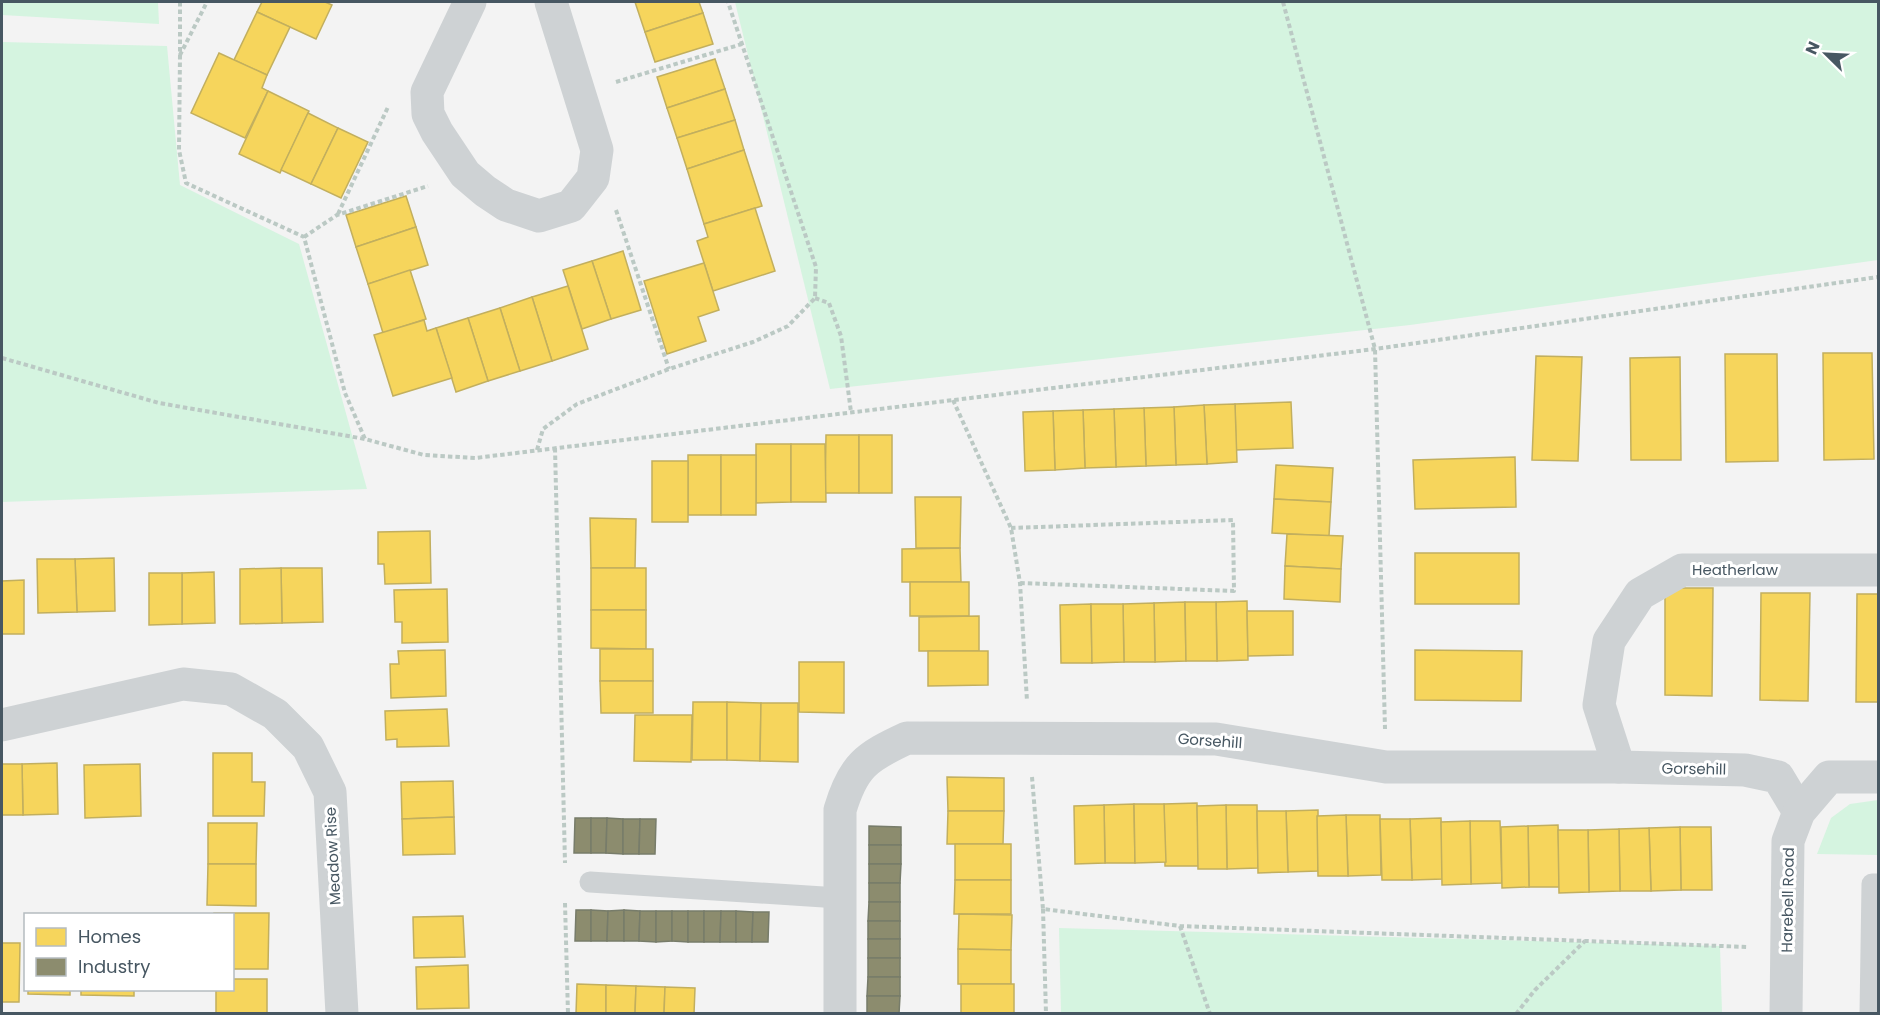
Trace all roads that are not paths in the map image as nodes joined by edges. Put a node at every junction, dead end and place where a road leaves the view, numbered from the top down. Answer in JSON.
{"nodes":[{"id":1,"x":470,"y":2,"type":"edge"},
{"id":2,"x":550,"y":2,"type":"edge"},
{"id":3,"x":1878,"y":570,"type":"edge"},
{"id":4,"x":2,"y":725,"type":"edge"},
{"id":5,"x":1619,"y":767,"type":"junction"},
{"id":6,"x":1878,"y":777,"type":"edge"},
{"id":7,"x":1799,"y":812,"type":"junction"},
{"id":8,"x":590,"y":882,"type":"dead end"},
{"id":9,"x":1878,"y":884,"type":"edge"},
{"id":10,"x":839,"y":898,"type":"junction"},
{"id":11,"x":342,"y":1014,"type":"edge"},
{"id":12,"x":840,"y":1014,"type":"edge"},
{"id":13,"x":1786,"y":1014,"type":"edge"},
{"id":14,"x":1870,"y":1014,"type":"edge"}],
"edges":[{"from":1,"to":2,"type":"street"},
{"from":3,"to":5,"type":"street","name":"Heatherlaw"},
{"from":4,"to":11,"type":"street","name":"Meadow Rise"},
{"from":5,"to":7,"type":"street","name":"Gorsehill"},
{"from":5,"to":10,"type":"street","name":"Gorsehill"},
{"from":6,"to":7,"type":"street","name":"Harebell Road"},
{"from":7,"to":13,"type":"street","name":"Harebell Road"},
{"from":8,"to":10,"type":"lane"},
{"from":9,"to":14,"type":"lane"},
{"from":10,"to":12,"type":"street","name":"Gorsehill"}]}
